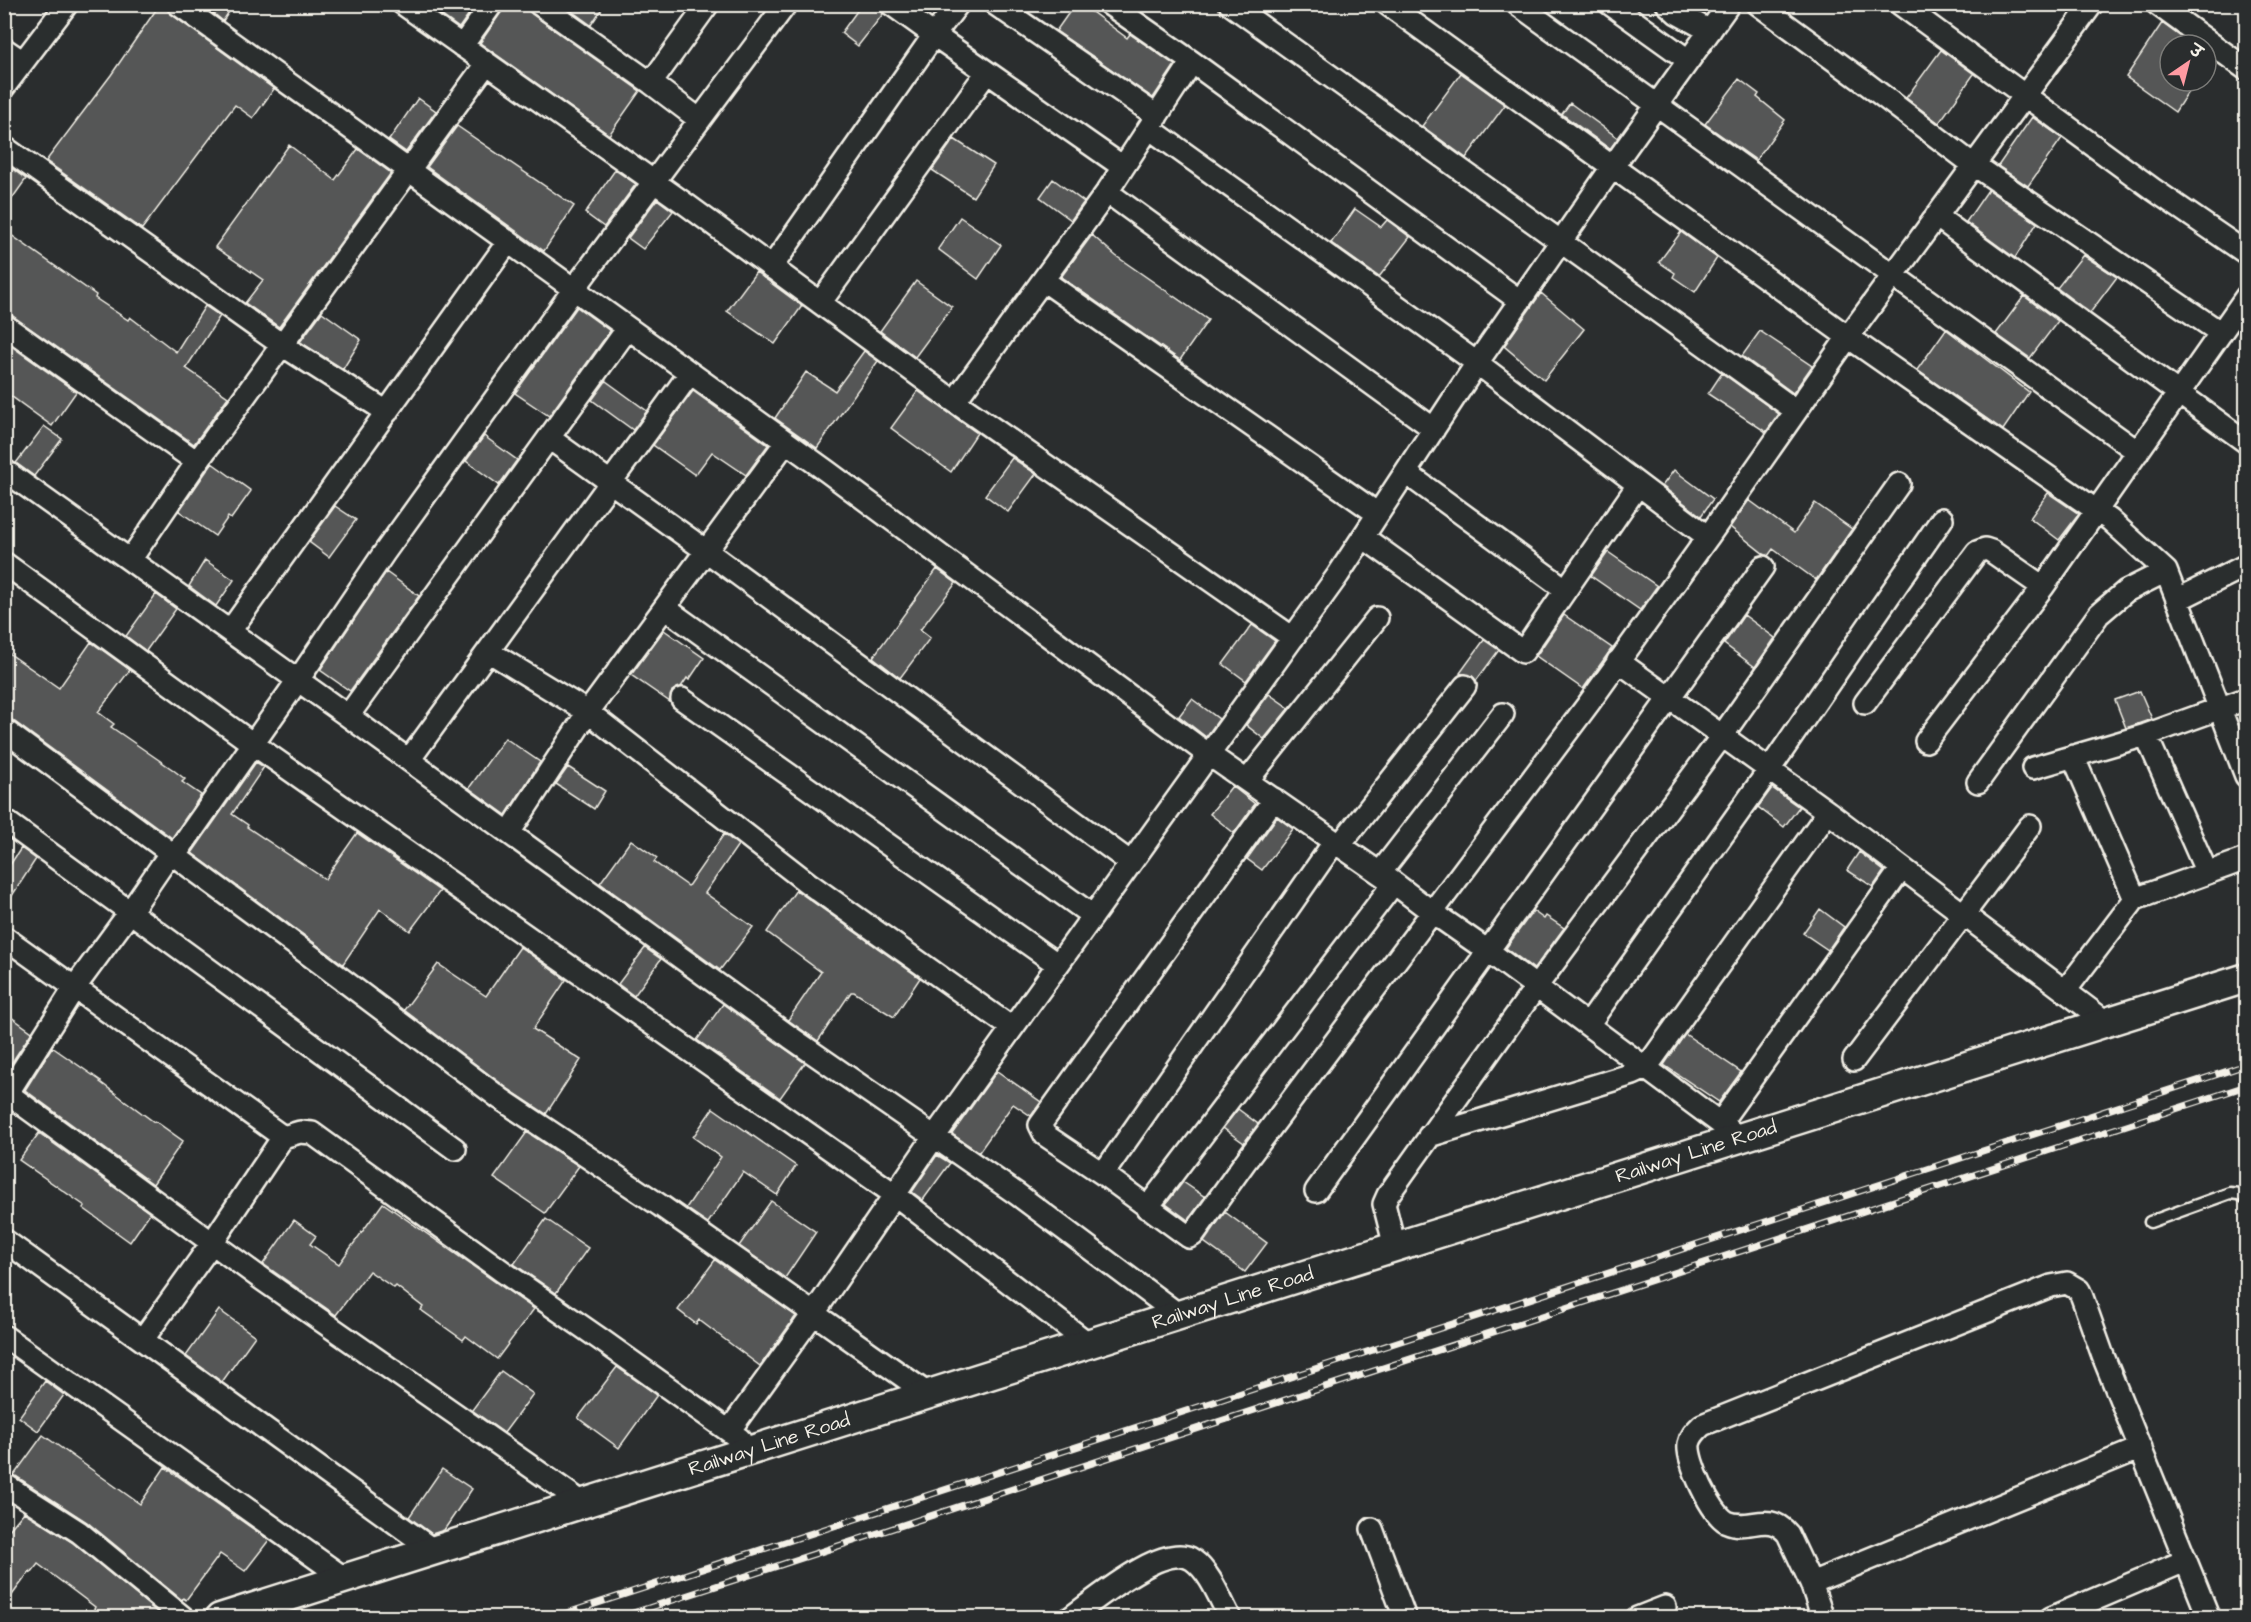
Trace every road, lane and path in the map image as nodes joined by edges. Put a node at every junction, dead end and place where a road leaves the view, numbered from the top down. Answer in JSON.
{"nodes":[{"id":1,"x":67,"y":4,"type":"edge"},
{"id":2,"x":178,"y":4,"type":"edge"},
{"id":3,"x":403,"y":4,"type":"edge"},
{"id":4,"x":492,"y":4,"type":"edge"},
{"id":5,"x":539,"y":4,"type":"edge"},
{"id":6,"x":708,"y":4,"type":"edge"},
{"id":7,"x":786,"y":4,"type":"edge"},
{"id":8,"x":891,"y":4,"type":"edge"},
{"id":9,"x":958,"y":4,"type":"edge"},
{"id":10,"x":995,"y":4,"type":"edge"},
{"id":11,"x":1108,"y":4,"type":"edge"},
{"id":12,"x":1230,"y":4,"type":"edge"},
{"id":13,"x":1387,"y":4,"type":"edge"},
{"id":14,"x":1517,"y":4,"type":"edge"},
{"id":15,"x":1610,"y":4,"type":"edge"},
{"id":16,"x":1667,"y":4,"type":"edge"},
{"id":17,"x":1729,"y":4,"type":"edge"},
{"id":18,"x":1758,"y":4,"type":"edge"},
{"id":19,"x":1900,"y":4,"type":"edge"},
{"id":20,"x":2092,"y":4,"type":"edge"},
{"id":21,"x":2157,"y":4,"type":"edge"},
{"id":22,"x":1710,"y":31,"type":"junction"},
{"id":23,"x":934,"y":35,"type":"junction"},
{"id":24,"x":462,"y":46,"type":"junction"},
{"id":25,"x":4,"y":49,"type":"edge"},
{"id":26,"x":1688,"y":60,"type":"junction"},
{"id":27,"x":23,"y":62,"type":"junction"},
{"id":28,"x":1192,"y":62,"type":"junction"},
{"id":29,"x":486,"y":64,"type":"junction"},
{"id":30,"x":2247,"y":69,"type":"edge"},
{"id":31,"x":987,"y":72,"type":"junction"},
{"id":32,"x":651,"y":83,"type":"junction"},
{"id":33,"x":4,"y":87,"type":"edge"},
{"id":34,"x":2025,"y":95,"type":"junction"},
{"id":35,"x":1656,"y":106,"type":"junction"},
{"id":36,"x":700,"y":120,"type":"junction"},
{"id":37,"x":1153,"y":122,"type":"junction"},
{"id":38,"x":4,"y":147,"type":"edge"},
{"id":39,"x":1974,"y":165,"type":"junction"},
{"id":40,"x":1613,"y":166,"type":"junction"},
{"id":41,"x":1124,"y":167,"type":"junction"},
{"id":42,"x":409,"y":171,"type":"junction"},
{"id":43,"x":654,"y":182,"type":"junction"},
{"id":44,"x":1107,"y":192,"type":"junction"},
{"id":45,"x":1936,"y":216,"type":"junction"},
{"id":46,"x":1561,"y":241,"type":"junction"},
{"id":47,"x":508,"y":242,"type":"junction"},
{"id":48,"x":2247,"y":254,"type":"edge"},
{"id":49,"x":771,"y":268,"type":"junction"},
{"id":50,"x":1893,"y":275,"type":"junction"},
{"id":51,"x":1043,"y":279,"type":"junction"},
{"id":52,"x":574,"y":290,"type":"junction"},
{"id":53,"x":2247,"y":297,"type":"edge"},
{"id":54,"x":1520,"y":301,"type":"junction"},
{"id":55,"x":820,"y":303,"type":"junction"},
{"id":56,"x":4,"y":325,"type":"edge"},
{"id":57,"x":628,"y":328,"type":"junction"},
{"id":58,"x":2222,"y":333,"type":"junction"},
{"id":59,"x":1848,"y":337,"type":"junction"},
{"id":60,"x":282,"y":345,"type":"junction"},
{"id":61,"x":1477,"y":363,"type":"junction"},
{"id":62,"x":690,"y":373,"type":"junction"},
{"id":63,"x":2178,"y":393,"type":"junction"},
{"id":64,"x":955,"y":402,"type":"junction"},
{"id":65,"x":1795,"y":410,"type":"junction"},
{"id":66,"x":387,"y":412,"type":"junction"},
{"id":67,"x":1434,"y":429,"type":"junction"},
{"id":68,"x":549,"y":438,"type":"junction"},
{"id":69,"x":786,"y":442,"type":"junction"},
{"id":70,"x":2247,"y":442,"type":"edge"},
{"id":71,"x":2138,"y":452,"type":"junction"},
{"id":72,"x":197,"y":462,"type":"junction"},
{"id":73,"x":4,"y":470,"type":"edge"},
{"id":74,"x":1406,"y":473,"type":"junction"},
{"id":75,"x":610,"y":482,"type":"junction"},
{"id":76,"x":1638,"y":484,"type":"junction"},
{"id":77,"x":1899,"y":484,"type":"dead end"},
{"id":78,"x":2097,"y":511,"type":"junction"},
{"id":79,"x":1378,"y":514,"type":"junction"},
{"id":80,"x":1942,"y":519,"type":"dead end"},
{"id":81,"x":1364,"y":537,"type":"junction"},
{"id":82,"x":1708,"y":537,"type":"junction"},
{"id":83,"x":705,"y":550,"type":"junction"},
{"id":84,"x":130,"y":560,"type":"junction"},
{"id":85,"x":4,"y":562,"type":"edge"},
{"id":86,"x":2245,"y":566,"type":"edge"},
{"id":87,"x":1763,"y":567,"type":"dead end"},
{"id":88,"x":2166,"y":571,"type":"junction"},
{"id":89,"x":2043,"y":587,"type":"junction"},
{"id":90,"x":1565,"y":589,"type":"junction"},
{"id":91,"x":2177,"y":600,"type":"junction"},
{"id":92,"x":665,"y":608,"type":"junction"},
{"id":93,"x":1377,"y":618,"type":"dead end"},
{"id":94,"x":230,"y":631,"type":"junction"},
{"id":95,"x":1293,"y":638,"type":"junction"},
{"id":96,"x":488,"y":651,"type":"junction"},
{"id":97,"x":1618,"y":661,"type":"junction"},
{"id":98,"x":298,"y":680,"type":"junction"},
{"id":99,"x":1465,"y":686,"type":"dead end"},
{"id":100,"x":1670,"y":698,"type":"junction"},
{"id":101,"x":682,"y":699,"type":"dead end"},
{"id":102,"x":2247,"y":699,"type":"edge"},
{"id":103,"x":1865,"y":703,"type":"dead end"},
{"id":104,"x":2220,"y":709,"type":"junction"},
{"id":105,"x":588,"y":712,"type":"junction"},
{"id":106,"x":1503,"y":714,"type":"dead end"},
{"id":107,"x":348,"y":716,"type":"junction"},
{"id":108,"x":4,"y":730,"type":"edge"},
{"id":109,"x":2146,"y":735,"type":"junction"},
{"id":110,"x":1722,"y":736,"type":"junction"},
{"id":111,"x":1926,"y":741,"type":"dead end"},
{"id":112,"x":253,"y":744,"type":"junction"},
{"id":113,"x":1209,"y":754,"type":"junction"},
{"id":114,"x":2073,"y":756,"type":"junction"},
{"id":115,"x":409,"y":760,"type":"junction"},
{"id":116,"x":2033,"y":768,"type":"dead end"},
{"id":117,"x":1769,"y":770,"type":"junction"},
{"id":118,"x":2247,"y":776,"type":"edge"},
{"id":119,"x":1247,"y":781,"type":"junction"},
{"id":120,"x":1978,"y":782,"type":"dead end"},
{"id":121,"x":1274,"y":799,"type":"junction"},
{"id":122,"x":1828,"y":812,"type":"junction"},
{"id":123,"x":4,"y":820,"type":"edge"},
{"id":124,"x":2030,"y":826,"type":"dead end"},
{"id":125,"x":509,"y":833,"type":"junction"},
{"id":126,"x":1338,"y":843,"type":"junction"},
{"id":127,"x":173,"y":854,"type":"junction"},
{"id":128,"x":2247,"y":859,"type":"edge"},
{"id":129,"x":1131,"y":863,"type":"junction"},
{"id":130,"x":1902,"y":868,"type":"junction"},
{"id":131,"x":2207,"y":873,"type":"junction"},
{"id":132,"x":1387,"y":878,"type":"junction"},
{"id":133,"x":2135,"y":899,"type":"junction"},
{"id":134,"x":130,"y":912,"type":"junction"},
{"id":135,"x":1432,"y":912,"type":"junction"},
{"id":136,"x":1964,"y":915,"type":"junction"},
{"id":137,"x":1093,"y":916,"type":"junction"},
{"id":138,"x":4,"y":937,"type":"edge"},
{"id":139,"x":1488,"y":951,"type":"junction"},
{"id":140,"x":1058,"y":964,"type":"junction"},
{"id":141,"x":2247,"y":978,"type":"edge"},
{"id":142,"x":75,"y":987,"type":"junction"},
{"id":143,"x":1536,"y":987,"type":"junction"},
{"id":144,"x":2066,"y":992,"type":"junction"},
{"id":145,"x":2106,"y":1022,"type":"junction"},
{"id":146,"x":1588,"y":1025,"type":"junction"},
{"id":147,"x":1012,"y":1028,"type":"junction"},
{"id":148,"x":1854,"y":1060,"type":"dead end"},
{"id":149,"x":1646,"y":1068,"type":"junction"},
{"id":150,"x":6,"y":1095,"type":"edge"},
{"id":151,"x":1730,"y":1131,"type":"junction"},
{"id":152,"x":1429,"y":1136,"type":"junction"},
{"id":153,"x":283,"y":1137,"type":"junction"},
{"id":154,"x":934,"y":1137,"type":"junction"},
{"id":155,"x":454,"y":1149,"type":"dead end"},
{"id":156,"x":1103,"y":1174,"type":"junction"},
{"id":157,"x":1316,"y":1191,"type":"dead end"},
{"id":158,"x":894,"y":1194,"type":"junction"},
{"id":159,"x":2247,"y":1198,"type":"edge"},
{"id":160,"x":1147,"y":1208,"type":"junction"},
{"id":161,"x":2150,"y":1222,"type":"dead end"},
{"id":162,"x":4,"y":1240,"type":"edge"},
{"id":163,"x":212,"y":1243,"type":"junction"},
{"id":164,"x":1395,"y":1247,"type":"junction"},
{"id":165,"x":814,"y":1312,"type":"junction"},
{"id":166,"x":1179,"y":1315,"type":"junction"},
{"id":167,"x":4,"y":1336,"type":"edge"},
{"id":168,"x":143,"y":1339,"type":"junction"},
{"id":169,"x":1089,"y":1344,"type":"junction"},
{"id":170,"x":928,"y":1394,"type":"junction"},
{"id":171,"x":729,"y":1431,"type":"junction"},
{"id":172,"x":2141,"y":1448,"type":"junction"},
{"id":173,"x":754,"y":1449,"type":"junction"},
{"id":174,"x":4,"y":1484,"type":"edge"},
{"id":175,"x":583,"y":1503,"type":"junction"},
{"id":176,"x":1372,"y":1529,"type":"dead end"},
{"id":177,"x":433,"y":1550,"type":"junction"},
{"id":178,"x":2185,"y":1561,"type":"junction"},
{"id":179,"x":344,"y":1578,"type":"junction"},
{"id":180,"x":1811,"y":1583,"type":"junction"},
{"id":181,"x":1665,"y":1606,"type":"dead end"},
{"id":182,"x":184,"y":1617,"type":"edge"},
{"id":183,"x":220,"y":1617,"type":"edge"},
{"id":184,"x":1070,"y":1617,"type":"edge"},
{"id":185,"x":1230,"y":1617,"type":"edge"},
{"id":186,"x":1405,"y":1617,"type":"edge"},
{"id":187,"x":1636,"y":1617,"type":"edge"},
{"id":188,"x":1823,"y":1617,"type":"edge"},
{"id":189,"x":2051,"y":1617,"type":"edge"},
{"id":190,"x":2209,"y":1617,"type":"edge"}],
"edges":[{"from":1,"to":27,"type":"street"},
{"from":2,"to":42,"type":"street"},
{"from":3,"to":24,"type":"street"},
{"from":4,"to":24,"type":"street"},
{"from":5,"to":32,"type":"street"},
{"from":6,"to":32,"type":"street"},
{"from":7,"to":36,"type":"street"},
{"from":8,"to":23,"type":"street"},
{"from":9,"to":23,"type":"street"},
{"from":10,"to":37,"type":"street"},
{"from":11,"to":28,"type":"street"},
{"from":12,"to":46,"type":"street"},
{"from":13,"to":40,"type":"street"},
{"from":14,"to":35,"type":"street"},
{"from":15,"to":26,"type":"street"},
{"from":16,"to":22,"type":"street"},
{"from":17,"to":22,"type":"street"},
{"from":18,"to":39,"type":"street"},
{"from":19,"to":34,"type":"street"},
{"from":20,"to":34,"type":"street"},
{"from":21,"to":30,"type":"street"},
{"from":22,"to":26,"type":"street"},
{"from":23,"to":31,"type":"street"},
{"from":23,"to":49,"type":"street"},
{"from":24,"to":29,"type":"street"},
{"from":25,"to":27,"type":"street"},
{"from":26,"to":35,"type":"street"},
{"from":27,"to":33,"type":"street"},
{"from":28,"to":37,"type":"street"},
{"from":28,"to":54,"type":"street"},
{"from":29,"to":42,"type":"street"},
{"from":29,"to":43,"type":"street"},
{"from":31,"to":41,"type":"street"},
{"from":31,"to":55,"type":"street"},
{"from":32,"to":36,"type":"street"},
{"from":34,"to":39,"type":"street"},
{"from":34,"to":48,"type":"street"},
{"from":35,"to":40,"type":"street"},
{"from":35,"to":50,"type":"street"},
{"from":36,"to":43,"type":"street"},
{"from":37,"to":41,"type":"street"},
{"from":37,"to":61,"type":"street"},
{"from":38,"to":60,"type":"street"},
{"from":39,"to":45,"type":"street"},
{"from":39,"to":58,"type":"street"},
{"from":40,"to":46,"type":"street"},
{"from":40,"to":59,"type":"street"},
{"from":41,"to":44,"type":"street"},
{"from":42,"to":47,"type":"street"},
{"from":42,"to":60,"type":"street"},
{"from":43,"to":49,"type":"street"},
{"from":43,"to":52,"type":"street"},
{"from":44,"to":51,"type":"street"},
{"from":44,"to":67,"type":"street"},
{"from":45,"to":50,"type":"street"},
{"from":45,"to":63,"type":"street"},
{"from":46,"to":54,"type":"street"},
{"from":46,"to":65,"type":"street"},
{"from":47,"to":52,"type":"street"},
{"from":47,"to":66,"type":"street"},
{"from":49,"to":55,"type":"street"},
{"from":50,"to":59,"type":"street"},
{"from":50,"to":71,"type":"street"},
{"from":51,"to":64,"type":"street"},
{"from":51,"to":79,"type":"street"},
{"from":52,"to":57,"type":"street"},
{"from":52,"to":98,"type":"street"},
{"from":53,"to":58,"type":"street"},
{"from":54,"to":61,"type":"street"},
{"from":55,"to":64,"type":"street"},
{"from":56,"to":72,"type":"street"},
{"from":57,"to":62,"type":"street"},
{"from":57,"to":68,"type":"street"},
{"from":58,"to":63,"type":"street"},
{"from":59,"to":65,"type":"street"},
{"from":59,"to":78,"type":"street"},
{"from":60,"to":66,"type":"street"},
{"from":60,"to":72,"type":"street"},
{"from":61,"to":67,"type":"street"},
{"from":61,"to":76,"type":"street"},
{"from":62,"to":69,"type":"street"},
{"from":62,"to":75,"type":"street"},
{"from":63,"to":70,"type":"street"},
{"from":63,"to":71,"type":"street"},
{"from":64,"to":95,"type":"street"},
{"from":65,"to":82,"type":"street"},
{"from":66,"to":94,"type":"street"},
{"from":67,"to":74,"type":"street"},
{"from":68,"to":75,"type":"street"},
{"from":68,"to":107,"type":"street"},
{"from":69,"to":83,"type":"street"},
{"from":69,"to":113,"type":"street"},
{"from":71,"to":78,"type":"street"},
{"from":72,"to":84,"type":"street"},
{"from":73,"to":84,"type":"street"},
{"from":74,"to":79,"type":"street"},
{"from":74,"to":90,"type":"street"},
{"from":75,"to":83,"type":"street"},
{"from":75,"to":96,"type":"street"},
{"from":76,"to":82,"type":"street"},
{"from":76,"to":90,"type":"street"},
{"from":77,"to":110,"type":"street"},
{"from":78,"to":88,"type":"street"},
{"from":78,"to":89,"type":"street"},
{"from":79,"to":81,"type":"street"},
{"from":80,"to":117,"type":"street"},
{"from":81,"to":90,"type":"street"},
{"from":81,"to":95,"type":"street"},
{"from":82,"to":97,"type":"street"},
{"from":83,"to":92,"type":"street"},
{"from":83,"to":129,"type":"street"},
{"from":84,"to":94,"type":"street"},
{"from":85,"to":112,"type":"street"},
{"from":86,"to":91,"type":"street"},
{"from":87,"to":100,"type":"street"},
{"from":88,"to":91,"type":"street"},
{"from":88,"to":120,"type":"street"},
{"from":89,"to":103,"type":"street"},
{"from":89,"to":111,"type":"street"},
{"from":91,"to":104,"type":"street"},
{"from":92,"to":105,"type":"street"},
{"from":92,"to":137,"type":"street"},
{"from":93,"to":119,"type":"street"},
{"from":94,"to":98,"type":"street"},
{"from":95,"to":113,"type":"street"},
{"from":96,"to":105,"type":"street"},
{"from":96,"to":115,"type":"street"},
{"from":97,"to":100,"type":"street"},
{"from":97,"to":135,"type":"street"},
{"from":98,"to":107,"type":"street"},
{"from":98,"to":112,"type":"street"},
{"from":99,"to":126,"type":"street"},
{"from":100,"to":110,"type":"street"},
{"from":100,"to":139,"type":"street"},
{"from":101,"to":140,"type":"street"},
{"from":102,"to":104,"type":"street"},
{"from":104,"to":109,"type":"street"},
{"from":104,"to":118,"type":"street"},
{"from":105,"to":125,"type":"street"},
{"from":105,"to":147,"type":"street"},
{"from":106,"to":132,"type":"street"},
{"from":107,"to":115,"type":"street"},
{"from":108,"to":127,"type":"street"},
{"from":109,"to":114,"type":"street"},
{"from":109,"to":131,"type":"street"},
{"from":110,"to":117,"type":"street"},
{"from":110,"to":143,"type":"street"},
{"from":112,"to":127,"type":"street"},
{"from":112,"to":158,"type":"street"},
{"from":113,"to":119,"type":"street"},
{"from":113,"to":129,"type":"street"},
{"from":114,"to":116,"type":"street"},
{"from":114,"to":133,"type":"street"},
{"from":115,"to":125,"type":"street"},
{"from":117,"to":122,"type":"street"},
{"from":117,"to":146,"type":"street"},
{"from":119,"to":121,"type":"street"},
{"from":121,"to":126,"type":"street"},
{"from":121,"to":156,"type":"street"},
{"from":122,"to":130,"type":"street"},
{"from":122,"to":149,"type":"street"},
{"from":123,"to":134,"type":"street"},
{"from":124,"to":136,"type":"street"},
{"from":125,"to":154,"type":"street"},
{"from":126,"to":132,"type":"street"},
{"from":126,"to":156,"type":"street"},
{"from":127,"to":134,"type":"street"},
{"from":127,"to":165,"type":"street"},
{"from":128,"to":131,"type":"street"},
{"from":129,"to":137,"type":"street"},
{"from":130,"to":136,"type":"street"},
{"from":130,"to":151,"type":"street"},
{"from":131,"to":133,"type":"street"},
{"from":132,"to":135,"type":"street"},
{"from":132,"to":160,"type":"street"},
{"from":133,"to":144,"type":"street"},
{"from":134,"to":142,"type":"street"},
{"from":134,"to":155,"type":"street"},
{"from":135,"to":139,"type":"street"},
{"from":135,"to":160,"type":"street"},
{"from":136,"to":144,"type":"street"},
{"from":136,"to":148,"type":"street"},
{"from":137,"to":140,"type":"street"},
{"from":138,"to":142,"type":"street"},
{"from":139,"to":143,"type":"street"},
{"from":139,"to":157,"type":"street"},
{"from":140,"to":147,"type":"street"},
{"from":141,"to":145,"type":"street","name":"Railway Line Road"},
{"from":142,"to":150,"type":"street"},
{"from":142,"to":153,"type":"street"},
{"from":143,"to":146,"type":"street"},
{"from":143,"to":152,"type":"street"},
{"from":144,"to":145,"type":"street"},
{"from":145,"to":151,"type":"street","name":"Railway Line Road"},
{"from":146,"to":149,"type":"street"},
{"from":147,"to":154,"type":"street"},
{"from":149,"to":151,"type":"street"},
{"from":149,"to":152,"type":"street"},
{"from":150,"to":163,"type":"street"},
{"from":151,"to":164,"type":"street","name":"Railway Line Road"},
{"from":152,"to":164,"type":"street"},
{"from":153,"to":163,"type":"street"},
{"from":153,"to":171,"type":"street"},
{"from":154,"to":158,"type":"street"},
{"from":154,"to":166,"type":"street"},
{"from":156,"to":160,"type":"street"},
{"from":158,"to":165,"type":"street"},
{"from":158,"to":169,"type":"street"},
{"from":159,"to":161,"type":"lane"},
{"from":162,"to":168,"type":"street"},
{"from":163,"to":168,"type":"street"},
{"from":163,"to":175,"type":"street"},
{"from":164,"to":166,"type":"street","name":"Railway Line Road"},
{"from":165,"to":170,"type":"street"},
{"from":165,"to":171,"type":"street"},
{"from":166,"to":169,"type":"street","name":"Railway Line Road"},
{"from":167,"to":179,"type":"street"},
{"from":168,"to":177,"type":"street"},
{"from":169,"to":170,"type":"street","name":"Railway Line Road"},
{"from":170,"to":173,"type":"street","name":"Railway Line Road"},
{"from":171,"to":173,"type":"street"},
{"from":172,"to":178,"type":"street"},
{"from":172,"to":180,"type":"street"},
{"from":172,"to":180,"type":"street"},
{"from":173,"to":175,"type":"street","name":"Railway Line Road"},
{"from":174,"to":182,"type":"street"},
{"from":175,"to":177,"type":"street","name":"Railway Line Road"},
{"from":176,"to":186,"type":"street"},
{"from":177,"to":179,"type":"street","name":"Railway Line Road"},
{"from":178,"to":189,"type":"street"},
{"from":178,"to":190,"type":"street"},
{"from":179,"to":183,"type":"street","name":"Railway Line Road"},
{"from":180,"to":188,"type":"street"},
{"from":181,"to":187,"type":"street"},
{"from":184,"to":185,"type":"street"}]}
